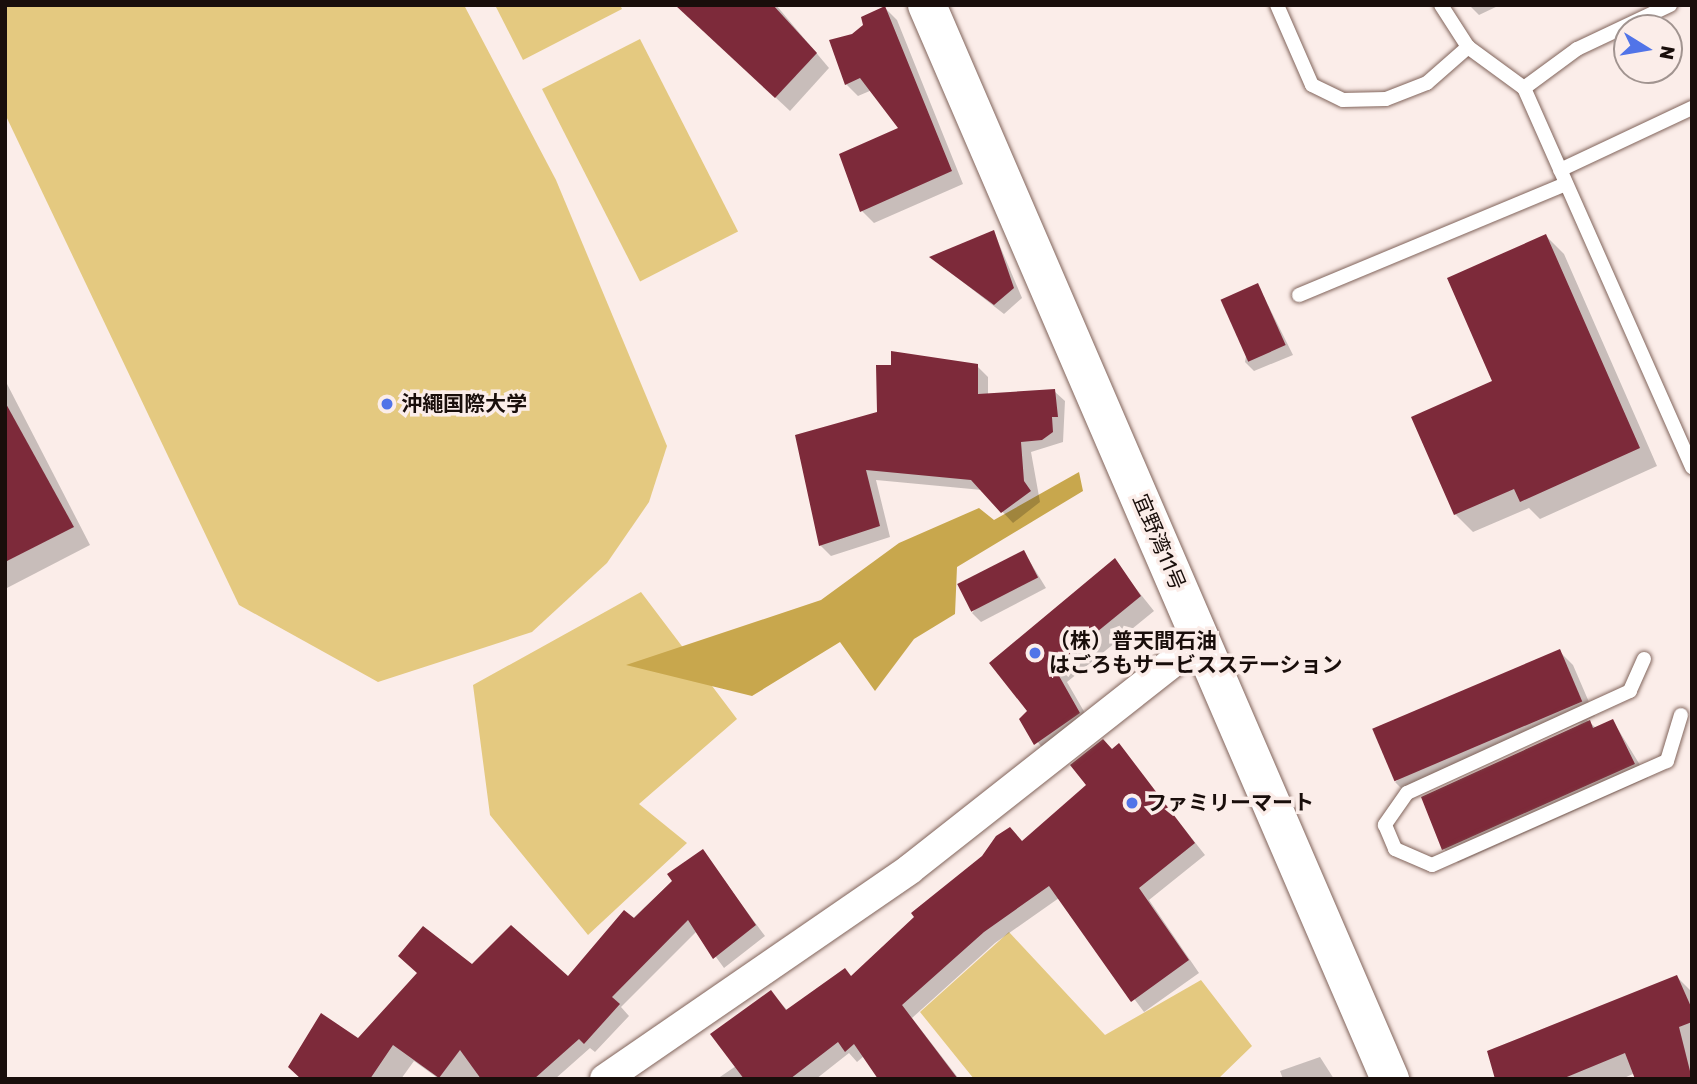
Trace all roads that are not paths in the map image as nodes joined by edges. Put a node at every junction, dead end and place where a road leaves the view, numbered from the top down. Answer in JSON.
{"nodes":[{"id":1,"x":928,"y":5,"type":"edge"},
{"id":2,"x":1277,"y":5,"type":"edge"},
{"id":3,"x":1441,"y":5,"type":"edge"},
{"id":4,"x":1670,"y":5,"type":"edge"},
{"id":5,"x":1468,"y":47,"type":"junction"},
{"id":6,"x":1524,"y":88,"type":"junction"},
{"id":7,"x":1692,"y":108,"type":"edge"},
{"id":8,"x":1560,"y":170,"type":"junction"},
{"id":9,"x":1566,"y":184,"type":"junction"},
{"id":10,"x":1299,"y":295,"type":"dead end"},
{"id":11,"x":1692,"y":468,"type":"edge"},
{"id":12,"x":1202,"y":639,"type":"junction"},
{"id":13,"x":1644,"y":659,"type":"dead end"},
{"id":14,"x":1681,"y":715,"type":"dead end"},
{"id":15,"x":605,"y":1079,"type":"edge"},
{"id":16,"x":1390,"y":1079,"type":"edge"}],
"edges":[{"from":1,"to":12,"type":"street","name":"宜野湾11号"},
{"from":2,"to":5,"type":"lane"},
{"from":3,"to":5,"type":"lane"},
{"from":4,"to":6,"type":"lane"},
{"from":5,"to":6,"type":"lane"},
{"from":6,"to":8,"type":"lane"},
{"from":7,"to":8,"type":"lane"},
{"from":8,"to":9,"type":"lane"},
{"from":9,"to":10,"type":"lane"},
{"from":9,"to":11,"type":"lane"},
{"from":12,"to":15,"type":"street"},
{"from":12,"to":16,"type":"street","name":"宜野湾11号"},
{"from":13,"to":14,"type":"lane"}]}
